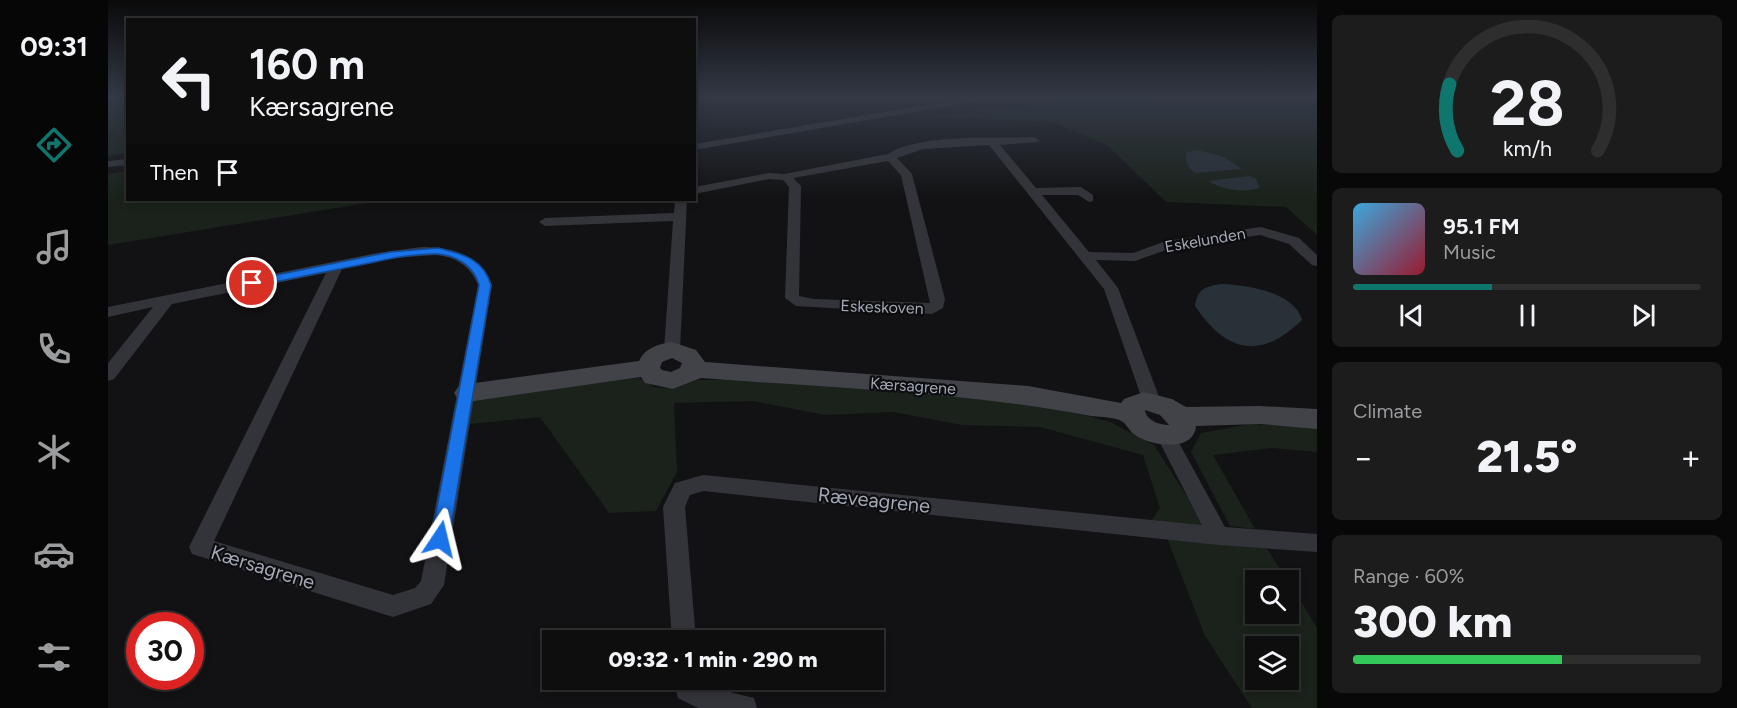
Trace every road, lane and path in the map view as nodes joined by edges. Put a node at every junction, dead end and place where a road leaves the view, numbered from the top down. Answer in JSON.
{"nodes":[{"id":1,"x":788,"y":131,"type":"edge"},
{"id":2,"x":1034,"y":141,"type":"dead end"},
{"id":3,"x":992,"y":142,"type":"junction"},
{"id":4,"x":696,"y":147,"type":"edge"},
{"id":5,"x":891,"y":157,"type":"junction"},
{"id":6,"x":126,"y":162,"type":"edge"},
{"id":7,"x":108,"y":164,"type":"edge"},
{"id":8,"x":786,"y":177,"type":"junction"},
{"id":9,"x":696,"y":191,"type":"edge"},
{"id":10,"x":1081,"y":191,"type":"dead end"},
{"id":11,"x":1032,"y":192,"type":"junction"},
{"id":12,"x":681,"y":201,"type":"edge"},
{"id":13,"x":679,"y":217,"type":"junction"},
{"id":14,"x":545,"y":222,"type":"dead end"},
{"id":15,"x":1085,"y":256,"type":"junction"},
{"id":16,"x":1317,"y":262,"type":"edge"},
{"id":17,"x":336,"y":266,"type":"junction"},
{"id":18,"x":167,"y":300,"type":"junction"},
{"id":19,"x":108,"y":312,"type":"edge"},
{"id":20,"x":672,"y":350,"type":"junction"},
{"id":21,"x":648,"y":368,"type":"junction"},
{"id":22,"x":694,"y":369,"type":"junction"},
{"id":23,"x":108,"y":375,"type":"edge"},
{"id":24,"x":467,"y":393,"type":"junction"},
{"id":25,"x":1141,"y":408,"type":"junction"},
{"id":26,"x":1317,"y":419,"type":"edge"},
{"id":27,"x":1173,"y":426,"type":"junction"},
{"id":28,"x":1219,"y":536,"type":"junction"},
{"id":29,"x":1317,"y":543,"type":"edge"},
{"id":30,"x":683,"y":630,"type":"edge"},
{"id":31,"x":689,"y":690,"type":"edge"},
{"id":32,"x":744,"y":708,"type":"edge"}],
"edges":[{"from":1,"to":4,"type":"street"},
{"from":2,"to":3,"type":"street"},
{"from":3,"to":5,"type":"street"},
{"from":3,"to":11,"type":"street"},
{"from":5,"to":8,"type":"street"},
{"from":5,"to":8,"type":"street","name":"Eskeskoven"},
{"from":6,"to":7,"type":"street"},
{"from":8,"to":9,"type":"street"},
{"from":10,"to":11,"type":"street"},
{"from":11,"to":15,"type":"street"},
{"from":12,"to":13,"type":"street"},
{"from":13,"to":14,"type":"street"},
{"from":13,"to":20,"type":"street"},
{"from":15,"to":16,"type":"street","name":"Eskelunden"},
{"from":15,"to":25,"type":"street"},
{"from":17,"to":18,"type":"street","name":"Kærsagrene"},
{"from":17,"to":24,"type":"street","name":"Kærsagrene"},
{"from":17,"to":24,"type":"street","name":"Kærsagrene"},
{"from":18,"to":19,"type":"street","name":"Kærsagrene"},
{"from":18,"to":23,"type":"street"},
{"from":20,"to":21,"type":"street"},
{"from":20,"to":22,"type":"street"},
{"from":21,"to":22,"type":"street"},
{"from":21,"to":24,"type":"street"},
{"from":22,"to":25,"type":"street","name":"Kærsagrene"},
{"from":25,"to":27,"type":"street","name":"Kærsagrene"},
{"from":26,"to":27,"type":"street"},
{"from":27,"to":28,"type":"street"},
{"from":28,"to":29,"type":"street","name":"Ræveagrene"},
{"from":28,"to":30,"type":"street","name":"Ræveagrene"},
{"from":31,"to":32,"type":"street"}]}
